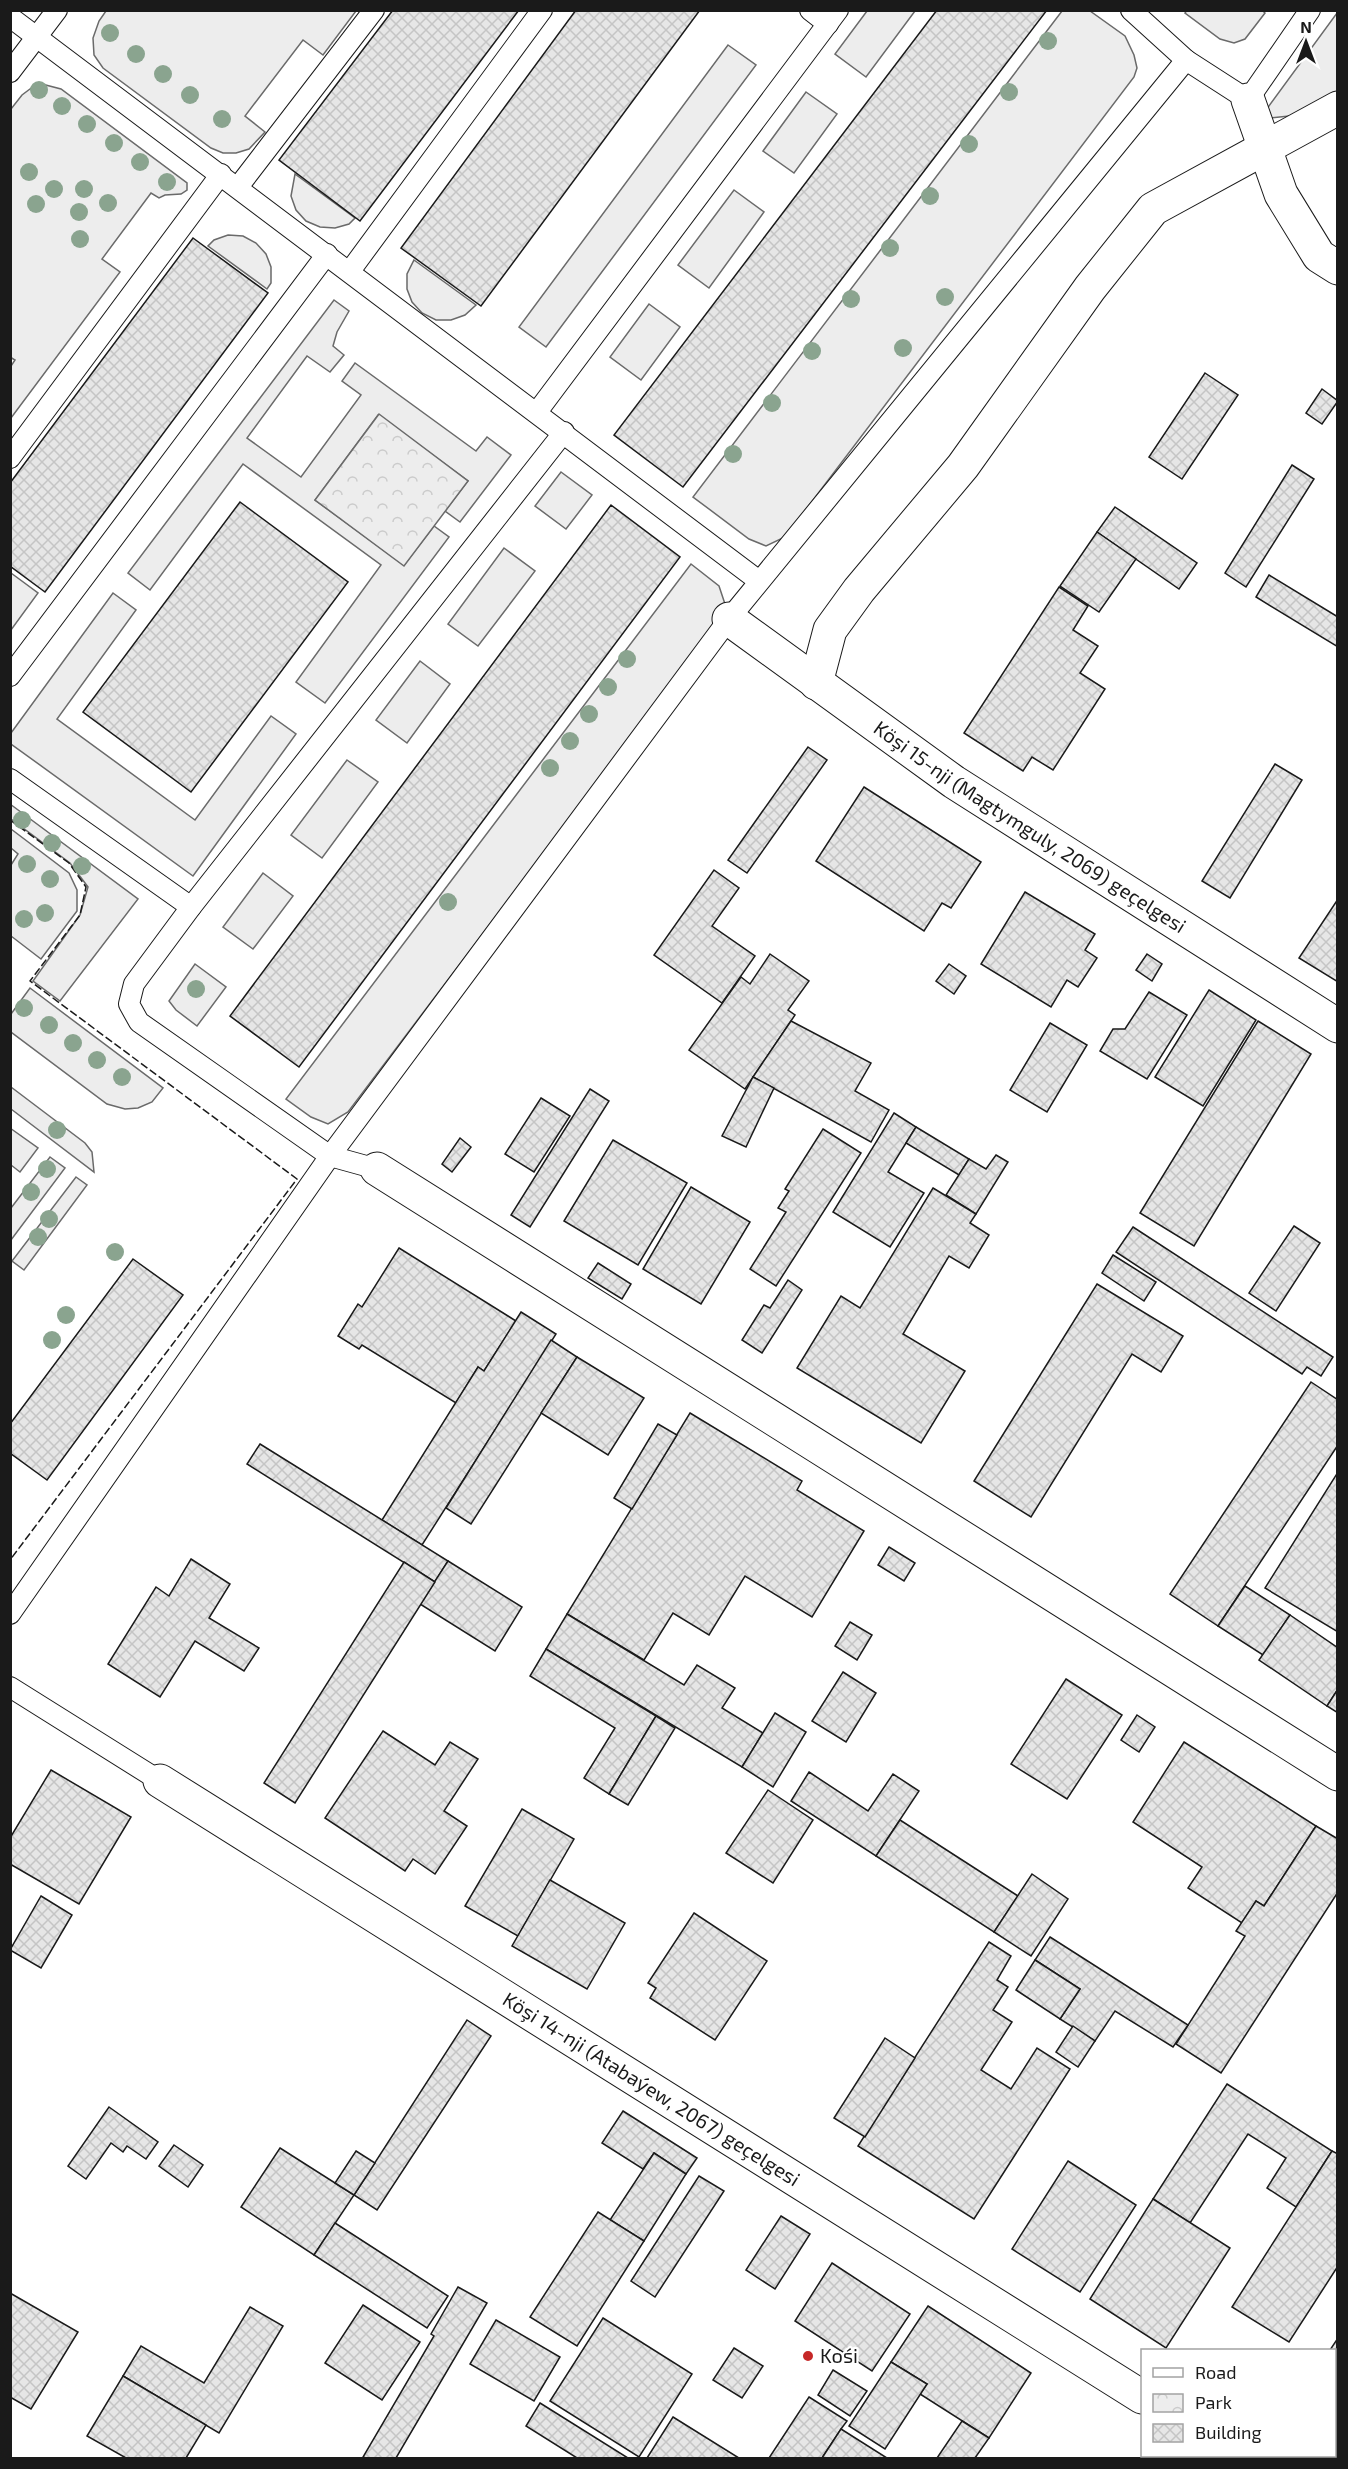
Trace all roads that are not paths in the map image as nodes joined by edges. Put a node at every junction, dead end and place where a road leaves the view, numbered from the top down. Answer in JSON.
{"nodes":[{"id":1,"x":57,"y":10,"type":"edge"},
{"id":2,"x":374,"y":10,"type":"edge"},
{"id":3,"x":543,"y":10,"type":"edge"},
{"id":4,"x":810,"y":10,"type":"edge"},
{"id":5,"x":1131,"y":10,"type":"edge"},
{"id":6,"x":1310,"y":10,"type":"edge"},
{"id":7,"x":10,"y":17,"type":"edge"},
{"id":8,"x":833,"y":17,"type":"edge"},
{"id":9,"x":37,"y":36,"type":"junction"},
{"id":10,"x":1186,"y":60,"type":"junction"},
{"id":11,"x":10,"y":72,"type":"edge"},
{"id":12,"x":1248,"y":100,"type":"junction"},
{"id":13,"x":1338,"y":108,"type":"edge"},
{"id":14,"x":1265,"y":148,"type":"junction"},
{"id":15,"x":220,"y":174,"type":"junction"},
{"id":16,"x":238,"y":187,"type":"junction"},
{"id":17,"x":327,"y":255,"type":"junction"},
{"id":18,"x":1338,"y":268,"type":"edge"},
{"id":19,"x":350,"y":272,"type":"junction"},
{"id":20,"x":537,"y":412,"type":"junction"},
{"id":21,"x":564,"y":432,"type":"junction"},
{"id":22,"x":10,"y":458,"type":"edge"},
{"id":23,"x":759,"y":581,"type":"junction"},
{"id":24,"x":729,"y":620,"type":"junction"},
{"id":25,"x":10,"y":676,"type":"edge"},
{"id":26,"x":816,"y":683,"type":"junction"},
{"id":27,"x":10,"y":779,"type":"edge"},
{"id":28,"x":191,"y":907,"type":"junction"},
{"id":29,"x":1338,"y":1026,"type":"edge"},
{"id":30,"x":330,"y":1156,"type":"junction"},
{"id":31,"x":377,"y":1169,"type":"joint"},
{"id":32,"x":10,"y":1614,"type":"edge"},
{"id":33,"x":10,"y":1687,"type":"edge"},
{"id":34,"x":1338,"y":1774,"type":"edge"},
{"id":35,"x":160,"y":1781,"type":"joint"},
{"id":36,"x":1141,"y":2396,"type":"edge"}],
"edges":[{"from":1,"to":9,"type":"lane"},
{"from":2,"to":16,"type":"lane"},
{"from":3,"to":19,"type":"lane"},
{"from":4,"to":8,"type":"lane"},
{"from":5,"to":10,"type":"lane"},
{"from":6,"to":12,"type":"lane"},
{"from":7,"to":9,"type":"lane"},
{"from":8,"to":20,"type":"lane"},
{"from":9,"to":11,"type":"lane"},
{"from":9,"to":15,"type":"lane"},
{"from":10,"to":12,"type":"lane"},
{"from":10,"to":23,"type":"lane"},
{"from":12,"to":14,"type":"street"},
{"from":13,"to":14,"type":"street"},
{"from":14,"to":18,"type":"street"},
{"from":14,"to":26,"type":"street"},
{"from":15,"to":16,"type":"lane"},
{"from":15,"to":22,"type":"lane"},
{"from":16,"to":17,"type":"lane"},
{"from":17,"to":19,"type":"lane"},
{"from":17,"to":25,"type":"lane"},
{"from":19,"to":20,"type":"lane"},
{"from":20,"to":21,"type":"lane"},
{"from":21,"to":23,"type":"lane"},
{"from":21,"to":28,"type":"lane"},
{"from":23,"to":24,"type":"lane"},
{"from":24,"to":26,"type":"street","name":"Köşi 15-nji (Magtymguly, 2069) geçelgesi"},
{"from":24,"to":30,"type":"lane"},
{"from":26,"to":29,"type":"street","name":"Köşi 15-nji (Magtymguly, 2069) geçelgesi"},
{"from":27,"to":28,"type":"lane"},
{"from":28,"to":30,"type":"lane"},
{"from":30,"to":31,"type":"lane"},
{"from":30,"to":32,"type":"lane"},
{"from":31,"to":34,"type":"street"},
{"from":33,"to":35,"type":"lane"},
{"from":35,"to":36,"type":"street","name":"Köşi 14-nji (Atabaýew, 2067) geçelgesi"}]}
